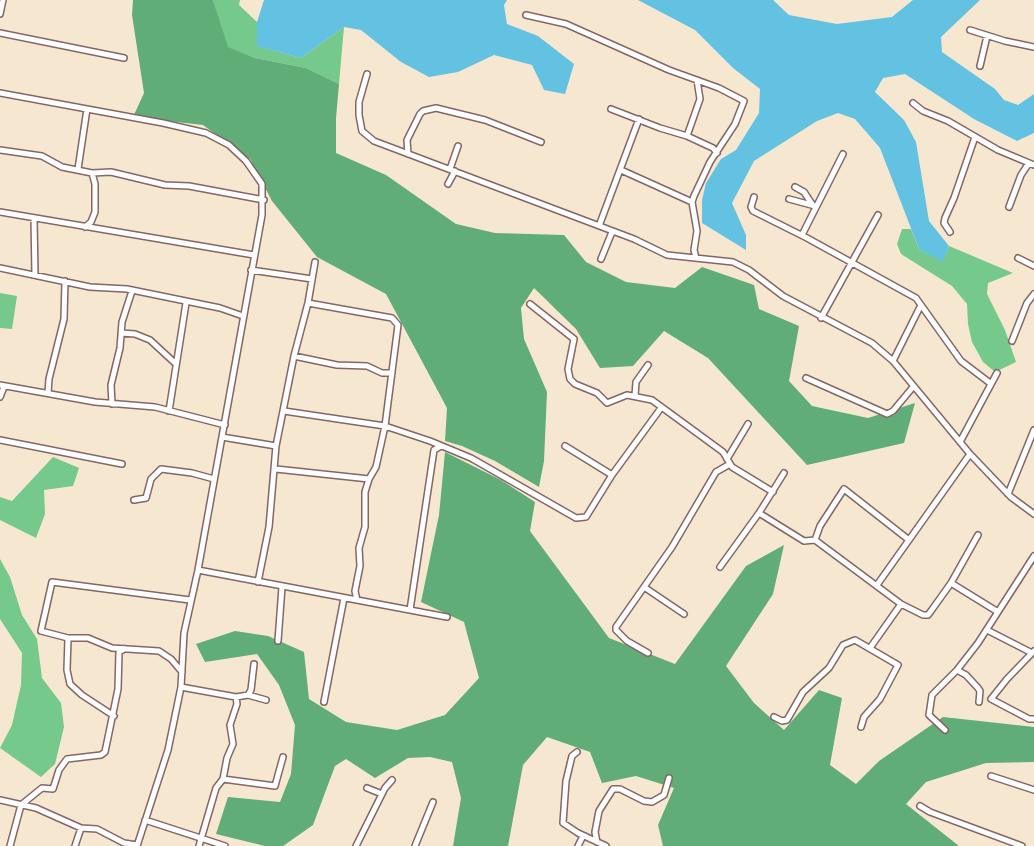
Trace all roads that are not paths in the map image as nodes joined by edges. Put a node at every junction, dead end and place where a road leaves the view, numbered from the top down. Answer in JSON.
{"nodes":[{"id":1,"x":3,"y":0,"type":"edge"},
{"id":2,"x":0,"y":14,"type":"edge"},
{"id":3,"x":526,"y":15,"type":"dead end"},
{"id":4,"x":970,"y":30,"type":"dead end"},
{"id":5,"x":0,"y":34,"type":"edge"},
{"id":6,"x":987,"y":36,"type":"junction"},
{"id":7,"x":1034,"y":47,"type":"edge"},
{"id":8,"x":124,"y":58,"type":"dead end"},
{"id":9,"x":980,"y":66,"type":"dead end"},
{"id":10,"x":367,"y":74,"type":"dead end"},
{"id":11,"x":698,"y":80,"type":"junction"},
{"id":12,"x":0,"y":93,"type":"edge"},
{"id":13,"x":913,"y":103,"type":"dead end"},
{"id":14,"x":87,"y":109,"type":"junction"},
{"id":15,"x":611,"y":109,"type":"dead end"},
{"id":16,"x":639,"y":119,"type":"junction"},
{"id":17,"x":687,"y":136,"type":"junction"},
{"id":18,"x":975,"y":137,"type":"junction"},
{"id":19,"x":541,"y":142,"type":"dead end"},
{"id":20,"x":458,"y":146,"type":"dead end"},
{"id":21,"x":0,"y":150,"type":"edge"},
{"id":22,"x":717,"y":153,"type":"junction"},
{"id":23,"x":408,"y":154,"type":"junction"},
{"id":24,"x":843,"y":154,"type":"dead end"},
{"id":25,"x":1031,"y":164,"type":"edge"},
{"id":26,"x":78,"y":170,"type":"junction"},
{"id":27,"x":452,"y":170,"type":"junction"},
{"id":28,"x":621,"y":170,"type":"junction"},
{"id":29,"x":92,"y":173,"type":"junction"},
{"id":30,"x":448,"y":184,"type":"dead end"},
{"id":31,"x":795,"y":187,"type":"dead end"},
{"id":32,"x":754,"y":197,"type":"dead end"},
{"id":33,"x":789,"y":199,"type":"dead end"},
{"id":34,"x":264,"y":200,"type":"junction"},
{"id":35,"x":692,"y":202,"type":"junction"},
{"id":36,"x":813,"y":205,"type":"junction"},
{"id":37,"x":1008,"y":207,"type":"dead end"},
{"id":38,"x":0,"y":212,"type":"edge"},
{"id":39,"x":878,"y":215,"type":"dead end"},
{"id":40,"x":34,"y":218,"type":"junction"},
{"id":41,"x":599,"y":226,"type":"junction"},
{"id":42,"x":85,"y":227,"type":"junction"},
{"id":43,"x":612,"y":232,"type":"junction"},
{"id":44,"x":950,"y":232,"type":"dead end"},
{"id":45,"x":802,"y":235,"type":"junction"},
{"id":46,"x":254,"y":255,"type":"junction"},
{"id":47,"x":696,"y":258,"type":"junction"},
{"id":48,"x":1018,"y":258,"type":"dead end"},
{"id":49,"x":601,"y":259,"type":"dead end"},
{"id":50,"x":315,"y":262,"type":"dead end"},
{"id":51,"x":851,"y":263,"type":"junction"},
{"id":52,"x":1034,"y":266,"type":"edge"},
{"id":53,"x":0,"y":268,"type":"edge"},
{"id":54,"x":252,"y":270,"type":"junction"},
{"id":55,"x":35,"y":275,"type":"junction"},
{"id":56,"x":312,"y":279,"type":"junction"},
{"id":57,"x":66,"y":281,"type":"junction"},
{"id":58,"x":132,"y":291,"type":"junction"},
{"id":59,"x":1034,"y":294,"type":"edge"},
{"id":60,"x":186,"y":303,"type":"junction"},
{"id":61,"x":308,"y":303,"type":"junction"},
{"id":62,"x":530,"y":304,"type":"dead end"},
{"id":63,"x":921,"y":305,"type":"junction"},
{"id":64,"x":243,"y":316,"type":"junction"},
{"id":65,"x":821,"y":318,"type":"junction"},
{"id":66,"x":121,"y":333,"type":"junction"},
{"id":67,"x":1012,"y":341,"type":"dead end"},
{"id":68,"x":294,"y":356,"type":"junction"},
{"id":69,"x":893,"y":361,"type":"junction"},
{"id":70,"x":176,"y":364,"type":"junction"},
{"id":71,"x":648,"y":365,"type":"dead end"},
{"id":72,"x":998,"y":372,"type":"dead end"},
{"id":73,"x":392,"y":373,"type":"junction"},
{"id":74,"x":806,"y":378,"type":"dead end"},
{"id":75,"x":990,"y":384,"type":"junction"},
{"id":76,"x":2,"y":386,"type":"edge"},
{"id":77,"x":913,"y":387,"type":"junction"},
{"id":78,"x":48,"y":393,"type":"junction"},
{"id":79,"x":635,"y":396,"type":"junction"},
{"id":80,"x":0,"y":397,"type":"edge"},
{"id":81,"x":112,"y":404,"type":"junction"},
{"id":82,"x":662,"y":408,"type":"junction"},
{"id":83,"x":169,"y":411,"type":"junction"},
{"id":84,"x":284,"y":411,"type":"junction"},
{"id":85,"x":748,"y":424,"type":"dead end"},
{"id":86,"x":225,"y":425,"type":"junction"},
{"id":87,"x":385,"y":426,"type":"junction"},
{"id":88,"x":1034,"y":430,"type":"edge"},
{"id":89,"x":222,"y":437,"type":"junction"},
{"id":90,"x":0,"y":440,"type":"edge"},
{"id":91,"x":960,"y":442,"type":"junction"},
{"id":92,"x":276,"y":446,"type":"junction"},
{"id":93,"x":441,"y":446,"type":"junction"},
{"id":94,"x":565,"y":446,"type":"dead end"},
{"id":95,"x":970,"y":454,"type":"junction"},
{"id":96,"x":728,"y":462,"type":"junction"},
{"id":97,"x":122,"y":464,"type":"dead end"},
{"id":98,"x":276,"y":469,"type":"junction"},
{"id":99,"x":784,"y":473,"type":"dead end"},
{"id":100,"x":612,"y":475,"type":"junction"},
{"id":101,"x":214,"y":479,"type":"junction"},
{"id":102,"x":369,"y":479,"type":"junction"},
{"id":103,"x":773,"y":492,"type":"junction"},
{"id":104,"x":1008,"y":494,"type":"junction"},
{"id":105,"x":134,"y":500,"type":"dead end"},
{"id":106,"x":759,"y":513,"type":"junction"},
{"id":107,"x":1034,"y":514,"type":"edge"},
{"id":108,"x":978,"y":536,"type":"dead end"},
{"id":109,"x":815,"y":540,"type":"junction"},
{"id":110,"x":908,"y":540,"type":"junction"},
{"id":111,"x":1034,"y":556,"type":"edge"},
{"id":112,"x":720,"y":567,"type":"dead end"},
{"id":113,"x":198,"y":570,"type":"junction"},
{"id":114,"x":258,"y":582,"type":"junction"},
{"id":115,"x":951,"y":583,"type":"junction"},
{"id":116,"x":877,"y":585,"type":"junction"},
{"id":117,"x":282,"y":587,"type":"junction"},
{"id":118,"x":644,"y":587,"type":"junction"},
{"id":119,"x":344,"y":598,"type":"junction"},
{"id":120,"x":190,"y":600,"type":"junction"},
{"id":121,"x":357,"y":600,"type":"junction"},
{"id":122,"x":900,"y":604,"type":"junction"},
{"id":123,"x":410,"y":610,"type":"junction"},
{"id":124,"x":998,"y":612,"type":"junction"},
{"id":125,"x":684,"y":614,"type":"dead end"},
{"id":126,"x":447,"y":617,"type":"dead end"},
{"id":127,"x":987,"y":630,"type":"junction"},
{"id":128,"x":68,"y":638,"type":"junction"},
{"id":129,"x":278,"y":641,"type":"dead end"},
{"id":130,"x":124,"y":648,"type":"junction"},
{"id":131,"x":870,"y":648,"type":"junction"},
{"id":132,"x":1033,"y":652,"type":"edge"},
{"id":133,"x":648,"y":653,"type":"dead end"},
{"id":134,"x":254,"y":664,"type":"dead end"},
{"id":135,"x":957,"y":670,"type":"junction"},
{"id":136,"x":183,"y":672,"type":"junction"},
{"id":137,"x":181,"y":687,"type":"junction"},
{"id":138,"x":248,"y":695,"type":"junction"},
{"id":139,"x":236,"y":697,"type":"junction"},
{"id":140,"x":266,"y":700,"type":"dead end"},
{"id":141,"x":324,"y":702,"type":"dead end"},
{"id":142,"x":979,"y":702,"type":"dead end"},
{"id":143,"x":114,"y":716,"type":"junction"},
{"id":144,"x":774,"y":717,"type":"dead end"},
{"id":145,"x":1034,"y":719,"type":"edge"},
{"id":146,"x":861,"y":727,"type":"dead end"},
{"id":147,"x":945,"y":730,"type":"dead end"},
{"id":148,"x":577,"y":752,"type":"dead end"},
{"id":149,"x":283,"y":757,"type":"dead end"},
{"id":150,"x":991,"y":776,"type":"dead end"},
{"id":151,"x":669,"y":778,"type":"dead end"},
{"id":152,"x":223,"y":779,"type":"junction"},
{"id":153,"x":392,"y":780,"type":"dead end"},
{"id":154,"x":367,"y":788,"type":"dead end"},
{"id":155,"x":1034,"y":790,"type":"edge"},
{"id":156,"x":382,"y":794,"type":"junction"},
{"id":157,"x":0,"y":800,"type":"edge"},
{"id":158,"x":433,"y":802,"type":"dead end"},
{"id":159,"x":20,"y":805,"type":"junction"},
{"id":160,"x":920,"y":806,"type":"dead end"},
{"id":161,"x":145,"y":820,"type":"junction"},
{"id":162,"x":80,"y":828,"type":"junction"},
{"id":163,"x":583,"y":836,"type":"junction"},
{"id":164,"x":202,"y":838,"type":"junction"},
{"id":165,"x":597,"y":842,"type":"junction"},
{"id":166,"x":10,"y":846,"type":"edge"},
{"id":167,"x":75,"y":846,"type":"edge"},
{"id":168,"x":137,"y":846,"type":"edge"},
{"id":169,"x":199,"y":846,"type":"edge"},
{"id":170,"x":225,"y":846,"type":"edge"},
{"id":171,"x":356,"y":846,"type":"edge"},
{"id":172,"x":415,"y":846,"type":"edge"},
{"id":173,"x":578,"y":846,"type":"edge"},
{"id":174,"x":606,"y":846,"type":"edge"},
{"id":175,"x":1022,"y":846,"type":"edge"}],
"edges":[{"from":1,"to":2,"type":"street"},
{"from":3,"to":11,"type":"street"},
{"from":4,"to":6,"type":"street"},
{"from":5,"to":8,"type":"street"},
{"from":6,"to":7,"type":"street"},
{"from":6,"to":9,"type":"street"},
{"from":10,"to":23,"type":"street"},
{"from":11,"to":17,"type":"street"},
{"from":11,"to":22,"type":"street"},
{"from":12,"to":14,"type":"street"},
{"from":13,"to":18,"type":"street"},
{"from":14,"to":26,"type":"street"},
{"from":14,"to":34,"type":"street"},
{"from":15,"to":16,"type":"street"},
{"from":16,"to":17,"type":"street"},
{"from":16,"to":28,"type":"street"},
{"from":17,"to":22,"type":"street"},
{"from":18,"to":25,"type":"street"},
{"from":18,"to":44,"type":"street"},
{"from":19,"to":23,"type":"street"},
{"from":20,"to":27,"type":"street"},
{"from":21,"to":26,"type":"street"},
{"from":22,"to":35,"type":"street"},
{"from":23,"to":27,"type":"street"},
{"from":24,"to":36,"type":"street"},
{"from":25,"to":37,"type":"street"},
{"from":26,"to":29,"type":"street"},
{"from":27,"to":30,"type":"street"},
{"from":27,"to":41,"type":"street"},
{"from":28,"to":35,"type":"street"},
{"from":28,"to":41,"type":"street"},
{"from":29,"to":34,"type":"street"},
{"from":29,"to":42,"type":"street"},
{"from":31,"to":36,"type":"street"},
{"from":32,"to":45,"type":"street"},
{"from":33,"to":36,"type":"street"},
{"from":34,"to":46,"type":"street"},
{"from":35,"to":47,"type":"street"},
{"from":36,"to":45,"type":"street"},
{"from":38,"to":40,"type":"street"},
{"from":39,"to":51,"type":"street"},
{"from":40,"to":42,"type":"street"},
{"from":40,"to":55,"type":"street"},
{"from":41,"to":43,"type":"street"},
{"from":42,"to":46,"type":"street"},
{"from":43,"to":47,"type":"street"},
{"from":43,"to":49,"type":"street"},
{"from":45,"to":51,"type":"street"},
{"from":46,"to":54,"type":"street"},
{"from":47,"to":65,"type":"street"},
{"from":48,"to":52,"type":"street"},
{"from":50,"to":56,"type":"street"},
{"from":51,"to":63,"type":"street"},
{"from":51,"to":65,"type":"street"},
{"from":53,"to":55,"type":"street"},
{"from":54,"to":56,"type":"street"},
{"from":54,"to":64,"type":"street"},
{"from":55,"to":57,"type":"street"},
{"from":56,"to":61,"type":"street"},
{"from":57,"to":58,"type":"street"},
{"from":57,"to":78,"type":"street"},
{"from":58,"to":60,"type":"street"},
{"from":58,"to":66,"type":"street"},
{"from":59,"to":67,"type":"street"},
{"from":60,"to":64,"type":"street"},
{"from":60,"to":70,"type":"street"},
{"from":61,"to":68,"type":"street"},
{"from":61,"to":73,"type":"street"},
{"from":62,"to":79,"type":"street"},
{"from":63,"to":69,"type":"street"},
{"from":63,"to":75,"type":"street"},
{"from":64,"to":86,"type":"street"},
{"from":65,"to":69,"type":"street"},
{"from":66,"to":70,"type":"street"},
{"from":66,"to":81,"type":"street"},
{"from":68,"to":73,"type":"street"},
{"from":68,"to":84,"type":"street"},
{"from":69,"to":77,"type":"street"},
{"from":70,"to":83,"type":"street"},
{"from":71,"to":79,"type":"street"},
{"from":72,"to":75,"type":"street"},
{"from":73,"to":87,"type":"street"},
{"from":74,"to":77,"type":"street"},
{"from":75,"to":91,"type":"street"},
{"from":76,"to":78,"type":"street"},
{"from":76,"to":80,"type":"street"},
{"from":77,"to":91,"type":"street"},
{"from":78,"to":81,"type":"street"},
{"from":79,"to":82,"type":"street"},
{"from":81,"to":83,"type":"street"},
{"from":82,"to":96,"type":"street"},
{"from":82,"to":100,"type":"street"},
{"from":83,"to":86,"type":"street"},
{"from":84,"to":87,"type":"street"},
{"from":84,"to":92,"type":"street"},
{"from":85,"to":96,"type":"street"},
{"from":86,"to":89,"type":"street"},
{"from":87,"to":93,"type":"street"},
{"from":87,"to":102,"type":"street"},
{"from":88,"to":104,"type":"street"},
{"from":89,"to":92,"type":"street"},
{"from":89,"to":101,"type":"street"},
{"from":90,"to":97,"type":"street"},
{"from":91,"to":95,"type":"street"},
{"from":92,"to":98,"type":"street"},
{"from":93,"to":100,"type":"street"},
{"from":93,"to":123,"type":"street"},
{"from":94,"to":100,"type":"street"},
{"from":95,"to":104,"type":"street"},
{"from":95,"to":110,"type":"street"},
{"from":96,"to":103,"type":"street"},
{"from":96,"to":118,"type":"street"},
{"from":98,"to":102,"type":"street"},
{"from":98,"to":114,"type":"street"},
{"from":99,"to":103,"type":"street"},
{"from":101,"to":105,"type":"street"},
{"from":101,"to":113,"type":"street"},
{"from":102,"to":121,"type":"street"},
{"from":103,"to":106,"type":"street"},
{"from":104,"to":107,"type":"street"},
{"from":106,"to":109,"type":"street"},
{"from":106,"to":112,"type":"street"},
{"from":108,"to":115,"type":"street"},
{"from":109,"to":110,"type":"street"},
{"from":109,"to":116,"type":"street"},
{"from":110,"to":116,"type":"street"},
{"from":111,"to":124,"type":"street"},
{"from":113,"to":114,"type":"street"},
{"from":113,"to":120,"type":"street"},
{"from":114,"to":117,"type":"street"},
{"from":115,"to":122,"type":"street"},
{"from":115,"to":124,"type":"street"},
{"from":116,"to":122,"type":"street"},
{"from":117,"to":119,"type":"street"},
{"from":117,"to":129,"type":"street"},
{"from":118,"to":125,"type":"street"},
{"from":118,"to":133,"type":"street"},
{"from":119,"to":121,"type":"street"},
{"from":119,"to":141,"type":"street"},
{"from":120,"to":128,"type":"street"},
{"from":120,"to":136,"type":"street"},
{"from":121,"to":123,"type":"street"},
{"from":122,"to":131,"type":"street"},
{"from":123,"to":126,"type":"street"},
{"from":124,"to":127,"type":"street"},
{"from":127,"to":132,"type":"street"},
{"from":127,"to":135,"type":"street"},
{"from":128,"to":130,"type":"street"},
{"from":128,"to":143,"type":"street"},
{"from":130,"to":136,"type":"street"},
{"from":130,"to":143,"type":"street"},
{"from":131,"to":144,"type":"street"},
{"from":131,"to":146,"type":"street"},
{"from":132,"to":145,"type":"street"},
{"from":134,"to":138,"type":"street"},
{"from":135,"to":142,"type":"street"},
{"from":135,"to":147,"type":"street"},
{"from":136,"to":137,"type":"street"},
{"from":137,"to":139,"type":"street"},
{"from":137,"to":161,"type":"street"},
{"from":138,"to":139,"type":"street"},
{"from":138,"to":140,"type":"street"},
{"from":139,"to":152,"type":"street"},
{"from":143,"to":159,"type":"street"},
{"from":148,"to":163,"type":"street"},
{"from":149,"to":152,"type":"street"},
{"from":150,"to":155,"type":"street"},
{"from":151,"to":165,"type":"street"},
{"from":152,"to":164,"type":"street"},
{"from":153,"to":156,"type":"street"},
{"from":154,"to":156,"type":"street"},
{"from":156,"to":171,"type":"street"},
{"from":157,"to":159,"type":"street"},
{"from":158,"to":172,"type":"street"},
{"from":159,"to":162,"type":"street"},
{"from":159,"to":166,"type":"street"},
{"from":160,"to":175,"type":"street"},
{"from":161,"to":164,"type":"street"},
{"from":161,"to":168,"type":"street"},
{"from":162,"to":167,"type":"street"},
{"from":162,"to":168,"type":"street"},
{"from":163,"to":165,"type":"street"},
{"from":163,"to":173,"type":"street"},
{"from":164,"to":169,"type":"street"},
{"from":164,"to":170,"type":"street"},
{"from":165,"to":174,"type":"street"}]}
